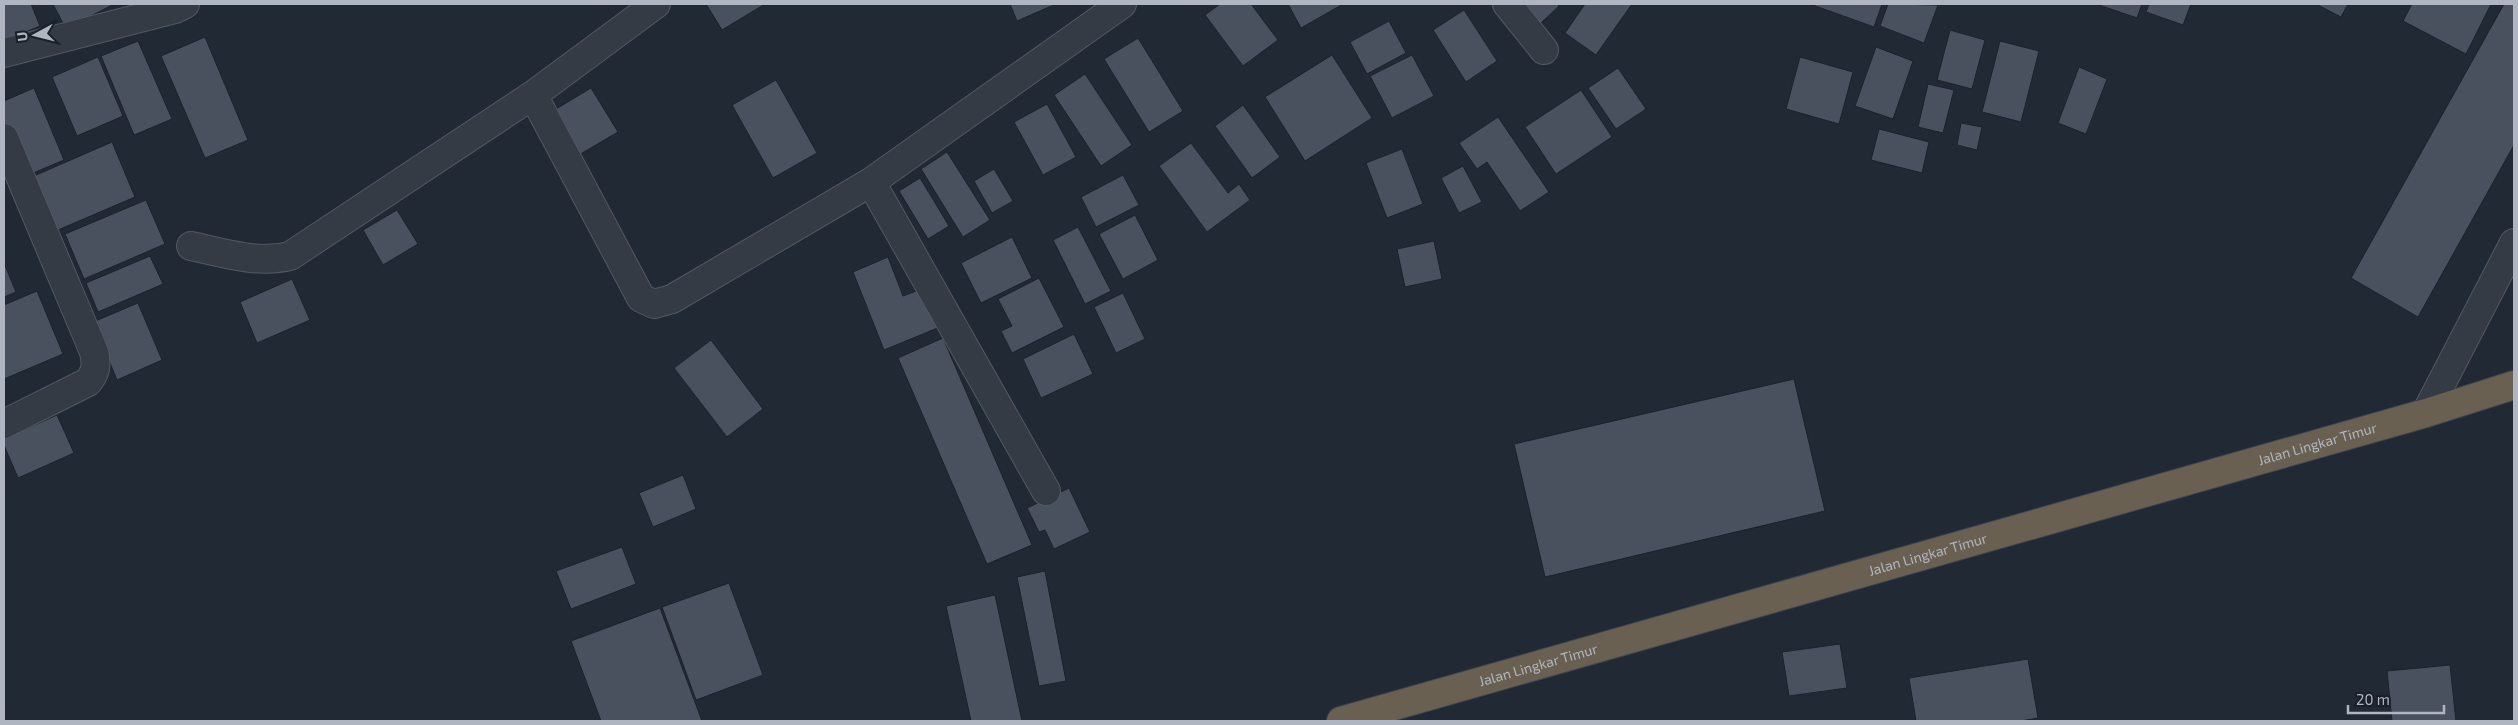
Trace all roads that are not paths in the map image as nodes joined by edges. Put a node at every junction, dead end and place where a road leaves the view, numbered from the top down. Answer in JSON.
{"nodes":[{"id":1,"x":185,"y":4,"type":"edge"},
{"id":2,"x":656,"y":4,"type":"edge"},
{"id":3,"x":1122,"y":4,"type":"edge"},
{"id":4,"x":1507,"y":4,"type":"edge"},
{"id":5,"x":1544,"y":50,"type":"dead end"},
{"id":6,"x":4,"y":53,"type":"edge"},
{"id":7,"x":533,"y":95,"type":"junction"},
{"id":8,"x":4,"y":138,"type":"edge"},
{"id":9,"x":871,"y":182,"type":"junction"},
{"id":10,"x":2514,"y":244,"type":"edge"},
{"id":11,"x":192,"y":246,"type":"dead end"},
{"id":12,"x":2514,"y":385,"type":"edge"},
{"id":13,"x":2426,"y":412,"type":"junction"},
{"id":14,"x":4,"y":424,"type":"edge"},
{"id":15,"x":1046,"y":491,"type":"dead end"},
{"id":16,"x":1341,"y":721,"type":"edge"}],
"edges":[{"from":1,"to":6,"type":"street"},
{"from":2,"to":7,"type":"street"},
{"from":3,"to":9,"type":"street"},
{"from":4,"to":5,"type":"street"},
{"from":7,"to":9,"type":"street"},
{"from":7,"to":11,"type":"street"},
{"from":8,"to":14,"type":"street"},
{"from":9,"to":15,"type":"street"},
{"from":10,"to":13,"type":"street"},
{"from":12,"to":13,"type":"highway","name":"Jalan Lingkar Timur"},
{"from":13,"to":16,"type":"highway","name":"Jalan Lingkar Timur"}]}
